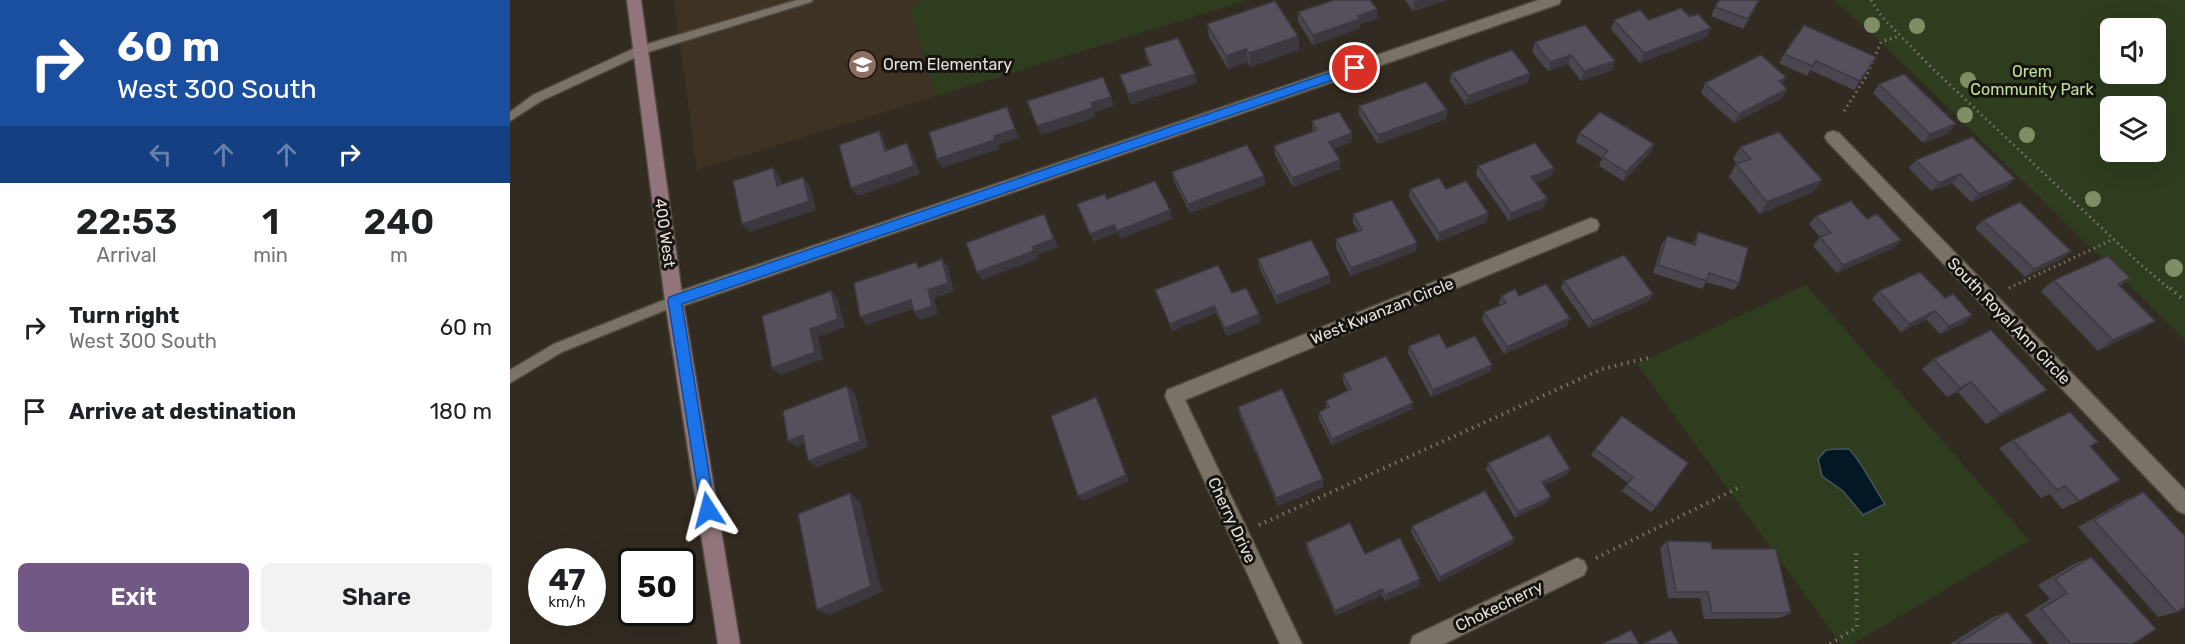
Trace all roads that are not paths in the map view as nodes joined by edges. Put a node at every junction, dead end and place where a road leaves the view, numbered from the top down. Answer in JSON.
{"nodes":[{"id":1,"x":634,"y":0,"type":"edge"},
{"id":2,"x":808,"y":0,"type":"edge"},
{"id":3,"x":1554,"y":0,"type":"edge"},
{"id":4,"x":641,"y":50,"type":"junction"},
{"id":5,"x":510,"y":117,"type":"edge"},
{"id":6,"x":1833,"y":137,"type":"dead end"},
{"id":7,"x":1591,"y":225,"type":"dead end"},
{"id":8,"x":674,"y":301,"type":"junction"},
{"id":9,"x":510,"y":377,"type":"edge"},
{"id":10,"x":1174,"y":396,"type":"joint"},
{"id":11,"x":2185,"y":504,"type":"edge"},
{"id":12,"x":1576,"y":568,"type":"road end"},
{"id":13,"x":729,"y":644,"type":"edge"},
{"id":14,"x":1291,"y":644,"type":"edge"},
{"id":15,"x":1421,"y":644,"type":"edge"}],
"edges":[{"from":1,"to":4,"type":"main road","name":"400 West"},
{"from":2,"to":4,"type":"lane"},
{"from":3,"to":8,"type":"street"},
{"from":4,"to":5,"type":"lane"},
{"from":4,"to":8,"type":"main road","name":"400 West"},
{"from":6,"to":11,"type":"street","name":"South Royal Ann Circle"},
{"from":7,"to":10,"type":"street","name":"West Kwanzan Circle"},
{"from":8,"to":9,"type":"lane"},
{"from":8,"to":13,"type":"main road","name":"400 West"},
{"from":10,"to":14,"type":"street","name":"Cherry Drive"},
{"from":12,"to":15,"type":"street","name":"Chokecherry"}]}
